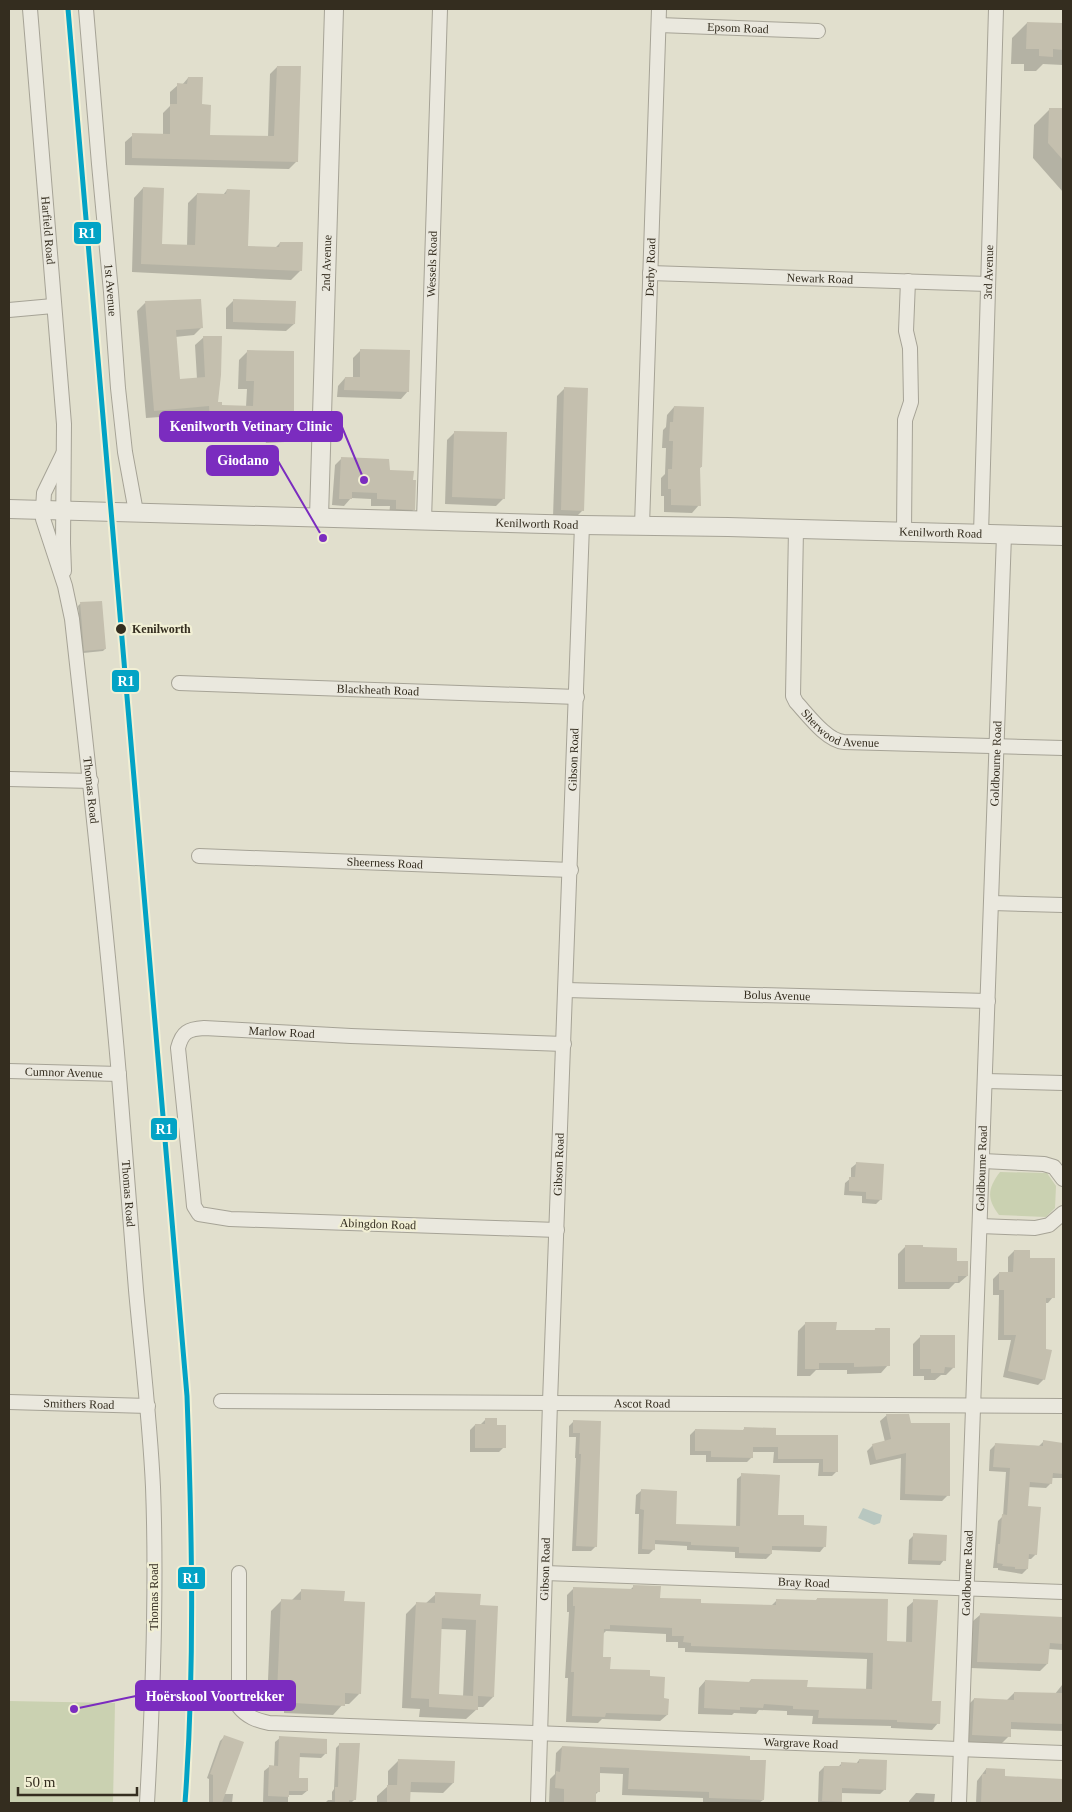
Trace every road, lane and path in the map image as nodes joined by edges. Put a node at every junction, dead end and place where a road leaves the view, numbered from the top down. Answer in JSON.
{"nodes":[{"id":1,"x":30,"y":9,"type":"edge"},
{"id":2,"x":86,"y":9,"type":"edge"},
{"id":3,"x":334,"y":9,"type":"edge"},
{"id":4,"x":440,"y":9,"type":"edge"},
{"id":5,"x":659,"y":9,"type":"edge"},
{"id":6,"x":996,"y":9,"type":"edge"},
{"id":7,"x":659,"y":25,"type":"junction"},
{"id":8,"x":818,"y":31,"type":"dead end"},
{"id":9,"x":650,"y":273,"type":"junction"},
{"id":10,"x":908,"y":281,"type":"junction"},
{"id":11,"x":988,"y":284,"type":"junction"},
{"id":12,"x":53,"y":306,"type":"junction"},
{"id":13,"x":9,"y":310,"type":"edge"},
{"id":14,"x":63,"y":454,"type":"junction"},
{"id":15,"x":9,"y":509,"type":"edge"},
{"id":16,"x":42,"y":510,"type":"junction"},
{"id":17,"x":63,"y":510,"type":"junction"},
{"id":18,"x":136,"y":512,"type":"junction"},
{"id":19,"x":320,"y":517,"type":"junction"},
{"id":20,"x":424,"y":520,"type":"junction"},
{"id":21,"x":582,"y":525,"type":"junction"},
{"id":22,"x":642,"y":526,"type":"junction"},
{"id":23,"x":796,"y":529,"type":"junction"},
{"id":24,"x":904,"y":532,"type":"junction"},
{"id":25,"x":981,"y":534,"type":"junction"},
{"id":26,"x":1004,"y":535,"type":"junction"},
{"id":27,"x":1063,"y":536,"type":"edge"},
{"id":28,"x":64,"y":586,"type":"junction"},
{"id":29,"x":178,"y":683,"type":"dead end"},
{"id":30,"x":576,"y":697,"type":"junction"},
{"id":31,"x":996,"y":746,"type":"junction"},
{"id":32,"x":1063,"y":748,"type":"edge"},
{"id":33,"x":9,"y":779,"type":"edge"},
{"id":34,"x":91,"y":780,"type":"junction"},
{"id":35,"x":199,"y":856,"type":"dead end"},
{"id":36,"x":571,"y":870,"type":"junction"},
{"id":37,"x":992,"y":903,"type":"junction"},
{"id":38,"x":1063,"y":905,"type":"edge"},
{"id":39,"x":566,"y":990,"type":"junction"},
{"id":40,"x":988,"y":1001,"type":"junction"},
{"id":41,"x":564,"y":1044,"type":"junction"},
{"id":42,"x":9,"y":1071,"type":"edge"},
{"id":43,"x":119,"y":1074,"type":"junction"},
{"id":44,"x":985,"y":1080,"type":"junction"},
{"id":45,"x":1063,"y":1083,"type":"edge"},
{"id":46,"x":983,"y":1161,"type":"junction"},
{"id":47,"x":1063,"y":1179,"type":"edge"},
{"id":48,"x":1063,"y":1213,"type":"edge"},
{"id":49,"x":199,"y":1214,"type":"joint"},
{"id":50,"x":980,"y":1226,"type":"junction"},
{"id":51,"x":557,"y":1230,"type":"junction"},
{"id":52,"x":221,"y":1401,"type":"dead end"},
{"id":53,"x":9,"y":1402,"type":"edge"},
{"id":54,"x":550,"y":1402,"type":"junction"},
{"id":55,"x":973,"y":1405,"type":"junction"},
{"id":56,"x":148,"y":1406,"type":"junction"},
{"id":57,"x":1063,"y":1406,"type":"edge"},
{"id":58,"x":239,"y":1573,"type":"dead end"},
{"id":59,"x":545,"y":1573,"type":"junction"},
{"id":60,"x":966,"y":1589,"type":"junction"},
{"id":61,"x":1063,"y":1592,"type":"edge"},
{"id":62,"x":540,"y":1733,"type":"junction"},
{"id":63,"x":961,"y":1750,"type":"junction"},
{"id":64,"x":1063,"y":1753,"type":"edge"},
{"id":65,"x":147,"y":1803,"type":"edge"},
{"id":66,"x":538,"y":1803,"type":"edge"},
{"id":67,"x":959,"y":1803,"type":"edge"}],
"edges":[{"from":1,"to":12,"type":"street","name":"Harfield Road"},
{"from":2,"to":18,"type":"street","name":"1st Avenue"},
{"from":3,"to":19,"type":"street","name":"2nd Avenue"},
{"from":4,"to":20,"type":"street","name":"Wessels Road"},
{"from":5,"to":7,"type":"street","name":"Derby Road"},
{"from":6,"to":11,"type":"street","name":"3rd Avenue"},
{"from":7,"to":8,"type":"street","name":"Epsom Road"},
{"from":7,"to":9,"type":"street","name":"Derby Road"},
{"from":9,"to":10,"type":"street","name":"Newark Road"},
{"from":9,"to":22,"type":"street","name":"Derby Road"},
{"from":10,"to":11,"type":"street","name":"Newark Road"},
{"from":10,"to":24,"type":"street"},
{"from":11,"to":25,"type":"street","name":"3rd Avenue"},
{"from":12,"to":13,"type":"street"},
{"from":12,"to":14,"type":"street","name":"Harfield Road"},
{"from":14,"to":16,"type":"street","name":"Harfield Road"},
{"from":14,"to":17,"type":"street","name":"Harfield Road"},
{"from":15,"to":16,"type":"street","name":"Kenilworth Road"},
{"from":16,"to":17,"type":"street","name":"Kenilworth Road"},
{"from":16,"to":28,"type":"street","name":"Thomas Road"},
{"from":17,"to":18,"type":"street","name":"Kenilworth Road"},
{"from":17,"to":28,"type":"street","name":"Thomas Road"},
{"from":18,"to":19,"type":"street","name":"Kenilworth Road"},
{"from":19,"to":20,"type":"street","name":"Kenilworth Road"},
{"from":20,"to":21,"type":"street","name":"Kenilworth Road"},
{"from":21,"to":22,"type":"street","name":"Kenilworth Road"},
{"from":21,"to":30,"type":"street","name":"Gibson Road"},
{"from":22,"to":23,"type":"street","name":"Kenilworth Road"},
{"from":23,"to":24,"type":"street","name":"Kenilworth Road"},
{"from":23,"to":31,"type":"street","name":"Sherwood Avenue"},
{"from":24,"to":25,"type":"street","name":"Kenilworth Road"},
{"from":25,"to":26,"type":"street","name":"Kenilworth Road"},
{"from":26,"to":27,"type":"street","name":"Kenilworth Road"},
{"from":26,"to":31,"type":"street","name":"Goldbourne Road"},
{"from":28,"to":34,"type":"street","name":"Thomas Road"},
{"from":29,"to":30,"type":"street","name":"Blackheath Road"},
{"from":30,"to":36,"type":"street","name":"Gibson Road"},
{"from":31,"to":32,"type":"street","name":"Sherwood Avenue"},
{"from":31,"to":37,"type":"street","name":"Goldbourne Road"},
{"from":33,"to":34,"type":"street"},
{"from":34,"to":43,"type":"street","name":"Thomas Road"},
{"from":35,"to":36,"type":"street","name":"Sheerness Road"},
{"from":36,"to":39,"type":"street","name":"Gibson Road"},
{"from":37,"to":38,"type":"street"},
{"from":37,"to":40,"type":"street","name":"Goldbourne Road"},
{"from":39,"to":40,"type":"street","name":"Bolus Avenue"},
{"from":39,"to":41,"type":"street","name":"Gibson Road"},
{"from":40,"to":44,"type":"street","name":"Goldbourne Road"},
{"from":41,"to":49,"type":"street","name":"Marlow Road"},
{"from":41,"to":51,"type":"street","name":"Gibson Road"},
{"from":42,"to":43,"type":"street","name":"Cumnor Avenue"},
{"from":43,"to":56,"type":"street","name":"Thomas Road"},
{"from":44,"to":45,"type":"street"},
{"from":44,"to":46,"type":"street","name":"Goldbourne Road"},
{"from":46,"to":47,"type":"street"},
{"from":46,"to":50,"type":"street","name":"Goldbourne Road"},
{"from":48,"to":50,"type":"street"},
{"from":49,"to":51,"type":"street","name":"Abingdon Road"},
{"from":50,"to":55,"type":"street","name":"Goldbourne Road"},
{"from":51,"to":54,"type":"street","name":"Gibson Road"},
{"from":52,"to":54,"type":"street","name":"Ascot Road"},
{"from":53,"to":56,"type":"street","name":"Smithers Road"},
{"from":54,"to":55,"type":"street","name":"Ascot Road"},
{"from":54,"to":59,"type":"street","name":"Gibson Road"},
{"from":55,"to":57,"type":"street","name":"Ascot Road"},
{"from":55,"to":60,"type":"street","name":"Goldbourne Road"},
{"from":56,"to":65,"type":"street","name":"Thomas Road"},
{"from":58,"to":62,"type":"street","name":"Wargrave Road"},
{"from":59,"to":60,"type":"street","name":"Bray Road"},
{"from":59,"to":62,"type":"street","name":"Gibson Road"},
{"from":60,"to":61,"type":"street","name":"Bray Road"},
{"from":60,"to":63,"type":"street","name":"Goldbourne Road"},
{"from":62,"to":63,"type":"street","name":"Wargrave Road"},
{"from":62,"to":66,"type":"street","name":"Gibson Road"},
{"from":63,"to":64,"type":"street","name":"Wargrave Road"},
{"from":63,"to":67,"type":"street","name":"Goldbourne Road"}]}
